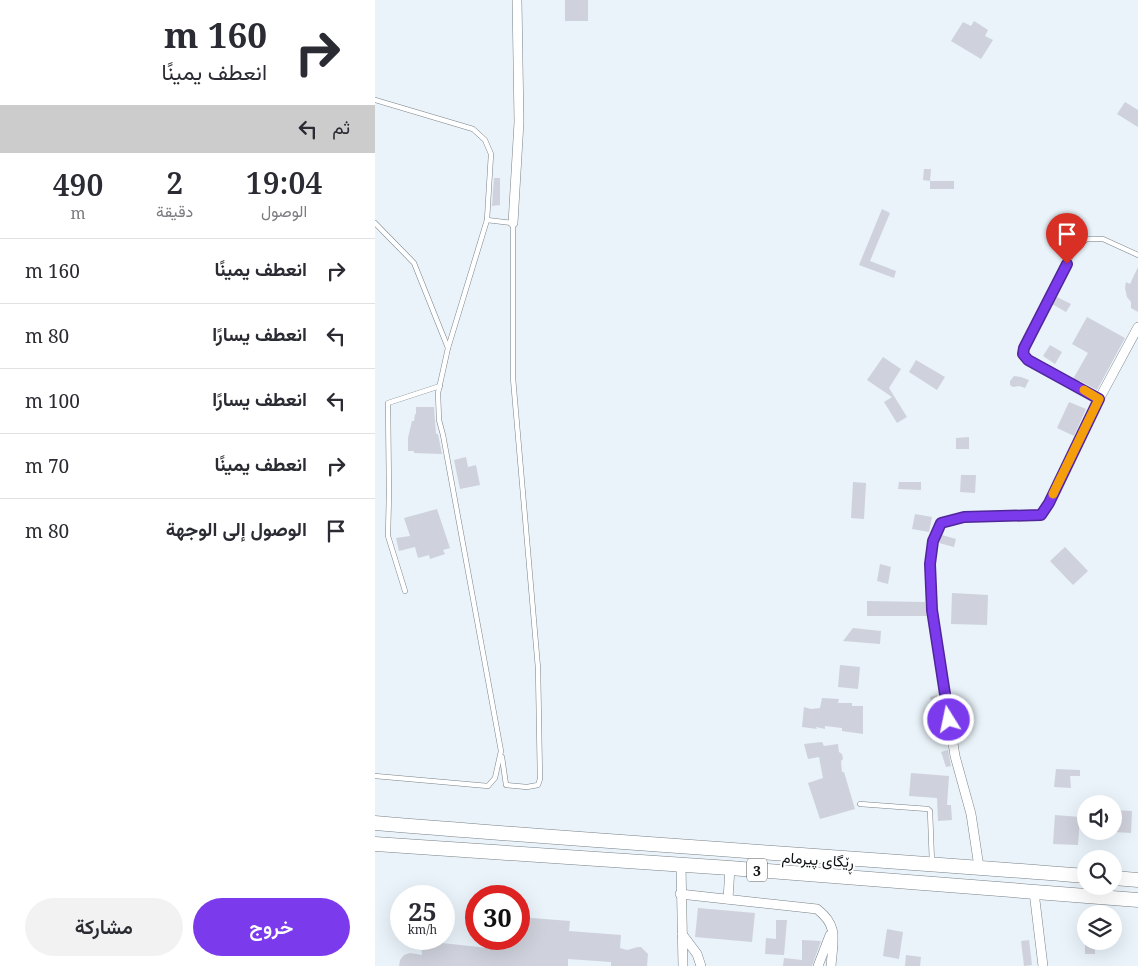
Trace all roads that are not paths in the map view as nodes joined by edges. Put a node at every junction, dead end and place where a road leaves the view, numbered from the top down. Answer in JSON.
{"nodes":[{"id":1,"x":517,"y":0,"type":"edge"},
{"id":2,"x":375,"y":100,"type":"edge"},
{"id":3,"x":487,"y":220,"type":"junction"},
{"id":4,"x":375,"y":223,"type":"edge"},
{"id":5,"x":513,"y":223,"type":"junction"},
{"id":6,"x":1138,"y":255,"type":"edge"},
{"id":7,"x":1138,"y":327,"type":"edge"},
{"id":8,"x":448,"y":348,"type":"junction"},
{"id":9,"x":440,"y":386,"type":"junction"},
{"id":10,"x":1099,"y":399,"type":"junction"},
{"id":11,"x":405,"y":591,"type":"dead end"},
{"id":12,"x":501,"y":751,"type":"junction"},
{"id":13,"x":375,"y":776,"type":"edge"},
{"id":14,"x":859,"y":804,"type":"dead end"},
{"id":15,"x":375,"y":823,"type":"edge"},
{"id":16,"x":422,"y":827,"type":"junction"},
{"id":17,"x":440,"y":829,"type":"junction"},
{"id":18,"x":375,"y":844,"type":"edge"},
{"id":19,"x":419,"y":848,"type":"junction"},
{"id":20,"x":439,"y":850,"type":"junction"},
{"id":21,"x":932,"y":864,"type":"junction"},
{"id":22,"x":681,"y":865,"type":"junction"},
{"id":23,"x":730,"y":868,"type":"junction"},
{"id":24,"x":979,"y":868,"type":"junction"},
{"id":25,"x":1077,"y":875,"type":"edge"},
{"id":26,"x":1122,"y":879,"type":"edge"},
{"id":27,"x":1138,"y":880,"type":"edge"},
{"id":28,"x":1034,"y":892,"type":"junction"},
{"id":29,"x":680,"y":894,"type":"junction"},
{"id":30,"x":729,"y":899,"type":"junction"},
{"id":31,"x":1138,"y":900,"type":"edge"},
{"id":32,"x":833,"y":928,"type":"junction"},
{"id":33,"x":681,"y":932,"type":"junction"},
{"id":34,"x":683,"y":966,"type":"edge"},
{"id":35,"x":701,"y":966,"type":"edge"},
{"id":36,"x":818,"y":966,"type":"edge"},
{"id":37,"x":831,"y":966,"type":"edge"},
{"id":38,"x":1043,"y":966,"type":"edge"}],
"edges":[{"from":1,"to":5,"type":"street"},
{"from":2,"to":3,"type":"lane"},
{"from":3,"to":5,"type":"lane"},
{"from":3,"to":8,"type":"lane"},
{"from":4,"to":8,"type":"lane"},
{"from":5,"to":12,"type":"lane"},
{"from":6,"to":10,"type":"lane"},
{"from":7,"to":10,"type":"street"},
{"from":8,"to":9,"type":"lane"},
{"from":9,"to":11,"type":"lane"},
{"from":9,"to":12,"type":"lane"},
{"from":10,"to":24,"type":"street"},
{"from":12,"to":13,"type":"lane"},
{"from":14,"to":21,"type":"lane"},
{"from":15,"to":16,"type":"highway","name":"ڕێگای پیرمام","number":"3"},
{"from":16,"to":17,"type":"highway","name":"ڕێگای پیرمام","number":"3"},
{"from":16,"to":19,"type":"highway"},
{"from":17,"to":20,"type":"highway"},
{"from":17,"to":21,"type":"highway","name":"ڕێگای پیرمام","number":"3"},
{"from":18,"to":19,"type":"highway","name":"ڕێگای پیرمام","number":"3"},
{"from":19,"to":20,"type":"highway","name":"ڕێگای پیرمام","number":"3"},
{"from":20,"to":22,"type":"highway","name":"ڕێگای پیرمام","number":"3"},
{"from":21,"to":24,"type":"highway","name":"ڕێگای پیرمام","number":"3"},
{"from":22,"to":23,"type":"highway","name":"ڕێگای پیرمام","number":"3"},
{"from":22,"to":29,"type":"street"},
{"from":23,"to":28,"type":"highway","name":"ڕێگای پیرمام","number":"3"},
{"from":23,"to":30,"type":"street"},
{"from":24,"to":25,"type":"highway","name":"ڕێگای پیرمام","number":"3"},
{"from":26,"to":27,"type":"highway"},
{"from":28,"to":31,"type":"highway","name":"ڕێگای پیرمام","number":"3"},
{"from":28,"to":38,"type":"street"},
{"from":29,"to":30,"type":"street"},
{"from":29,"to":33,"type":"street"},
{"from":30,"to":32,"type":"street"},
{"from":32,"to":36,"type":"street"},
{"from":32,"to":37,"type":"street"},
{"from":33,"to":34,"type":"street"},
{"from":33,"to":35,"type":"street"}]}
